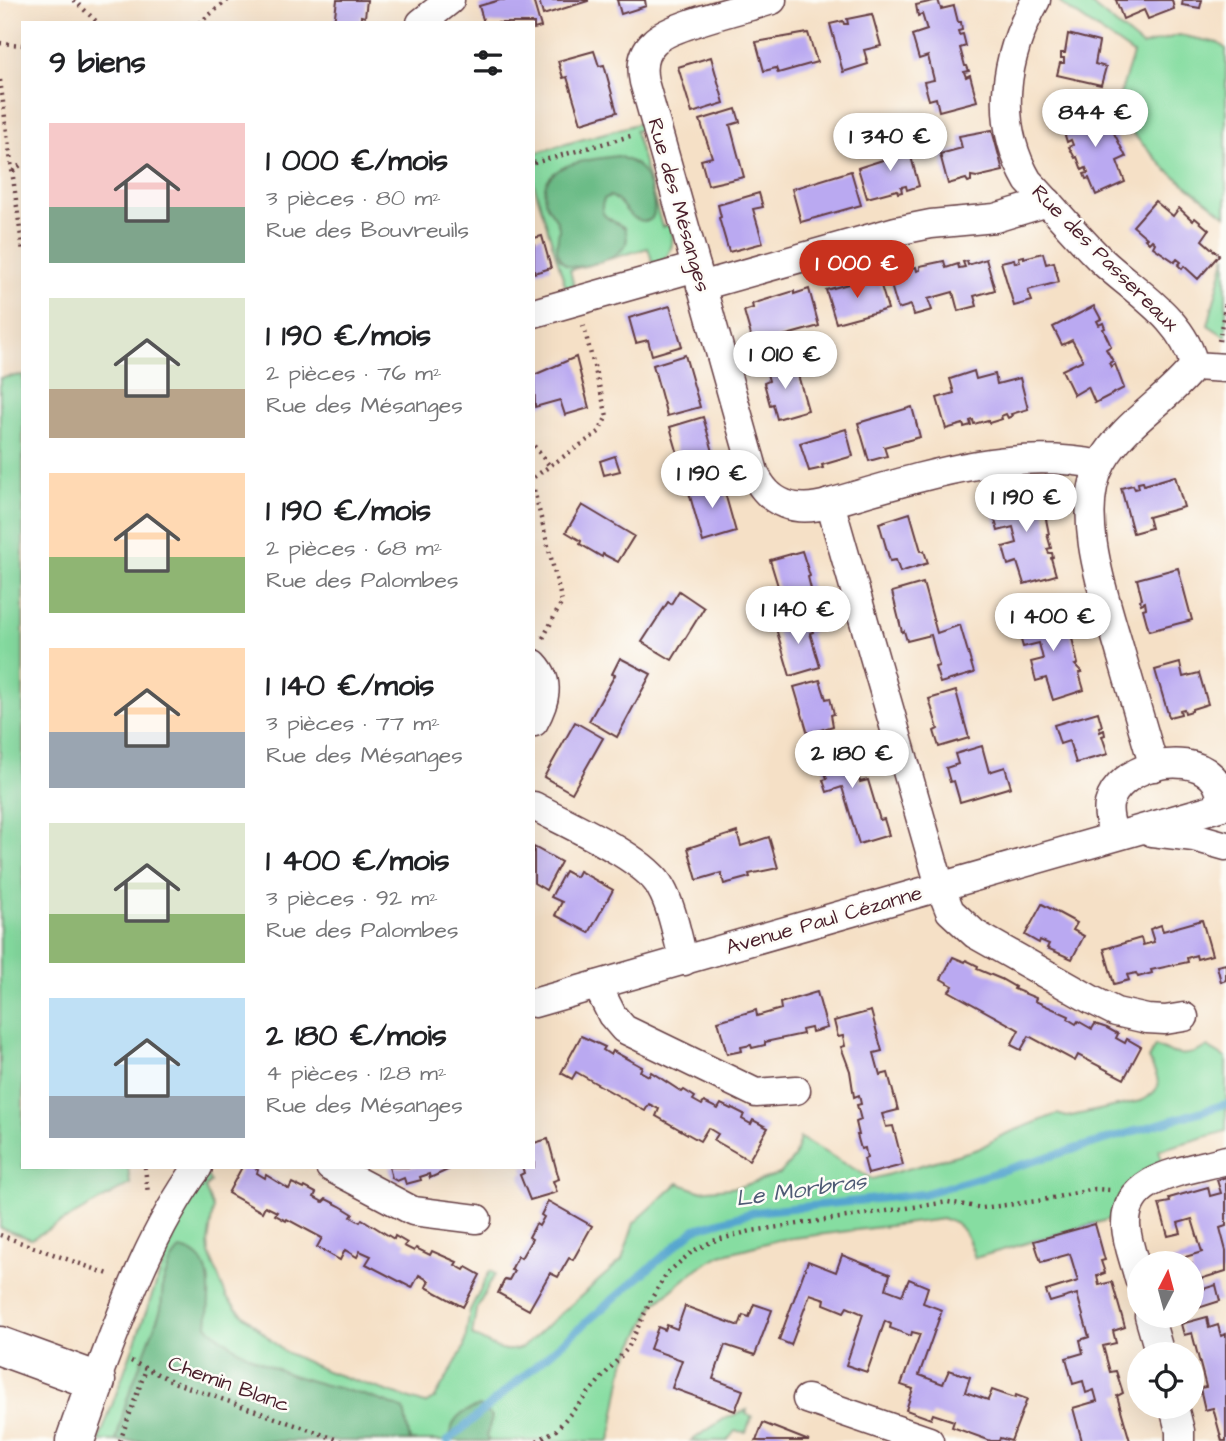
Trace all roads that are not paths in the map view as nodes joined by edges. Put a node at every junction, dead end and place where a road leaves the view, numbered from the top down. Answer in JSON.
{"nodes":[{"id":1,"x":450,"y":0,"type":"edge"},
{"id":2,"x":772,"y":0,"type":"edge"},
{"id":3,"x":1037,"y":0,"type":"edge"},
{"id":4,"x":699,"y":11,"type":"edge"},
{"id":5,"x":424,"y":21,"type":"edge"},
{"id":6,"x":1048,"y":202,"type":"junction"},
{"id":7,"x":699,"y":276,"type":"junction"},
{"id":8,"x":535,"y":313,"type":"edge"},
{"id":9,"x":1211,"y":367,"type":"edge"},
{"id":10,"x":1100,"y":465,"type":"junction"},
{"id":11,"x":830,"y":503,"type":"junction"},
{"id":12,"x":537,"y":655,"type":"edge"},
{"id":13,"x":535,"y":720,"type":"edge"},
{"id":14,"x":1154,"y":767,"type":"junction"},
{"id":15,"x":1225,"y":805,"type":"edge"},
{"id":16,"x":535,"y":807,"type":"edge"},
{"id":17,"x":1114,"y":836,"type":"junction"},
{"id":18,"x":1226,"y":846,"type":"edge"},
{"id":19,"x":940,"y":886,"type":"junction"},
{"id":20,"x":684,"y":961,"type":"junction"},
{"id":21,"x":597,"y":985,"type":"junction"},
{"id":22,"x":535,"y":1003,"type":"edge"},
{"id":23,"x":1184,"y":1017,"type":"dead end"},
{"id":24,"x":796,"y":1090,"type":"dead end"},
{"id":25,"x":1226,"y":1160,"type":"edge"},
{"id":26,"x":197,"y":1169,"type":"edge"},
{"id":27,"x":334,"y":1169,"type":"edge"},
{"id":28,"x":477,"y":1219,"type":"dead end"},
{"id":29,"x":1132,"y":1251,"type":"edge"},
{"id":30,"x":0,"y":1346,"type":"edge"},
{"id":31,"x":102,"y":1366,"type":"junction"},
{"id":32,"x":807,"y":1399,"type":"dead end"},
{"id":33,"x":1177,"y":1419,"type":"edge"},
{"id":34,"x":75,"y":1441,"type":"edge"},
{"id":35,"x":929,"y":1441,"type":"edge"},
{"id":36,"x":1180,"y":1441,"type":"edge"}],
"edges":[{"from":1,"to":5,"type":"street"},
{"from":2,"to":4,"type":"street","name":"Rue des Mésanges"},
{"from":3,"to":6,"type":"street","name":"Rue des Passereaux"},
{"from":4,"to":7,"type":"street","name":"Rue des Mésanges"},
{"from":6,"to":7,"type":"street"},
{"from":6,"to":9,"type":"street","name":"Rue des Passereaux"},
{"from":7,"to":8,"type":"street"},
{"from":7,"to":11,"type":"street","name":"Rue des Mésanges"},
{"from":9,"to":10,"type":"street"},
{"from":10,"to":11,"type":"street","name":"Rue des Mésanges"},
{"from":10,"to":14,"type":"street"},
{"from":11,"to":19,"type":"street"},
{"from":12,"to":13,"type":"street"},
{"from":14,"to":15,"type":"street"},
{"from":14,"to":17,"type":"street"},
{"from":15,"to":17,"type":"street","name":"Avenue Paul Cézanne"},
{"from":16,"to":20,"type":"street"},
{"from":17,"to":18,"type":"street","name":"Avenue Paul Cézanne"},
{"from":17,"to":19,"type":"street","name":"Avenue Paul Cézanne"},
{"from":19,"to":20,"type":"street","name":"Avenue Paul Cézanne"},
{"from":19,"to":23,"type":"street"},
{"from":20,"to":21,"type":"street","name":"Avenue Paul Cézanne"},
{"from":21,"to":22,"type":"street","name":"Avenue Paul Cézanne"},
{"from":21,"to":24,"type":"street"},
{"from":25,"to":29,"type":"street"},
{"from":26,"to":31,"type":"street"},
{"from":27,"to":28,"type":"street"},
{"from":30,"to":31,"type":"main road"},
{"from":31,"to":34,"type":"main road"},
{"from":32,"to":35,"type":"street"},
{"from":33,"to":36,"type":"street"}]}
